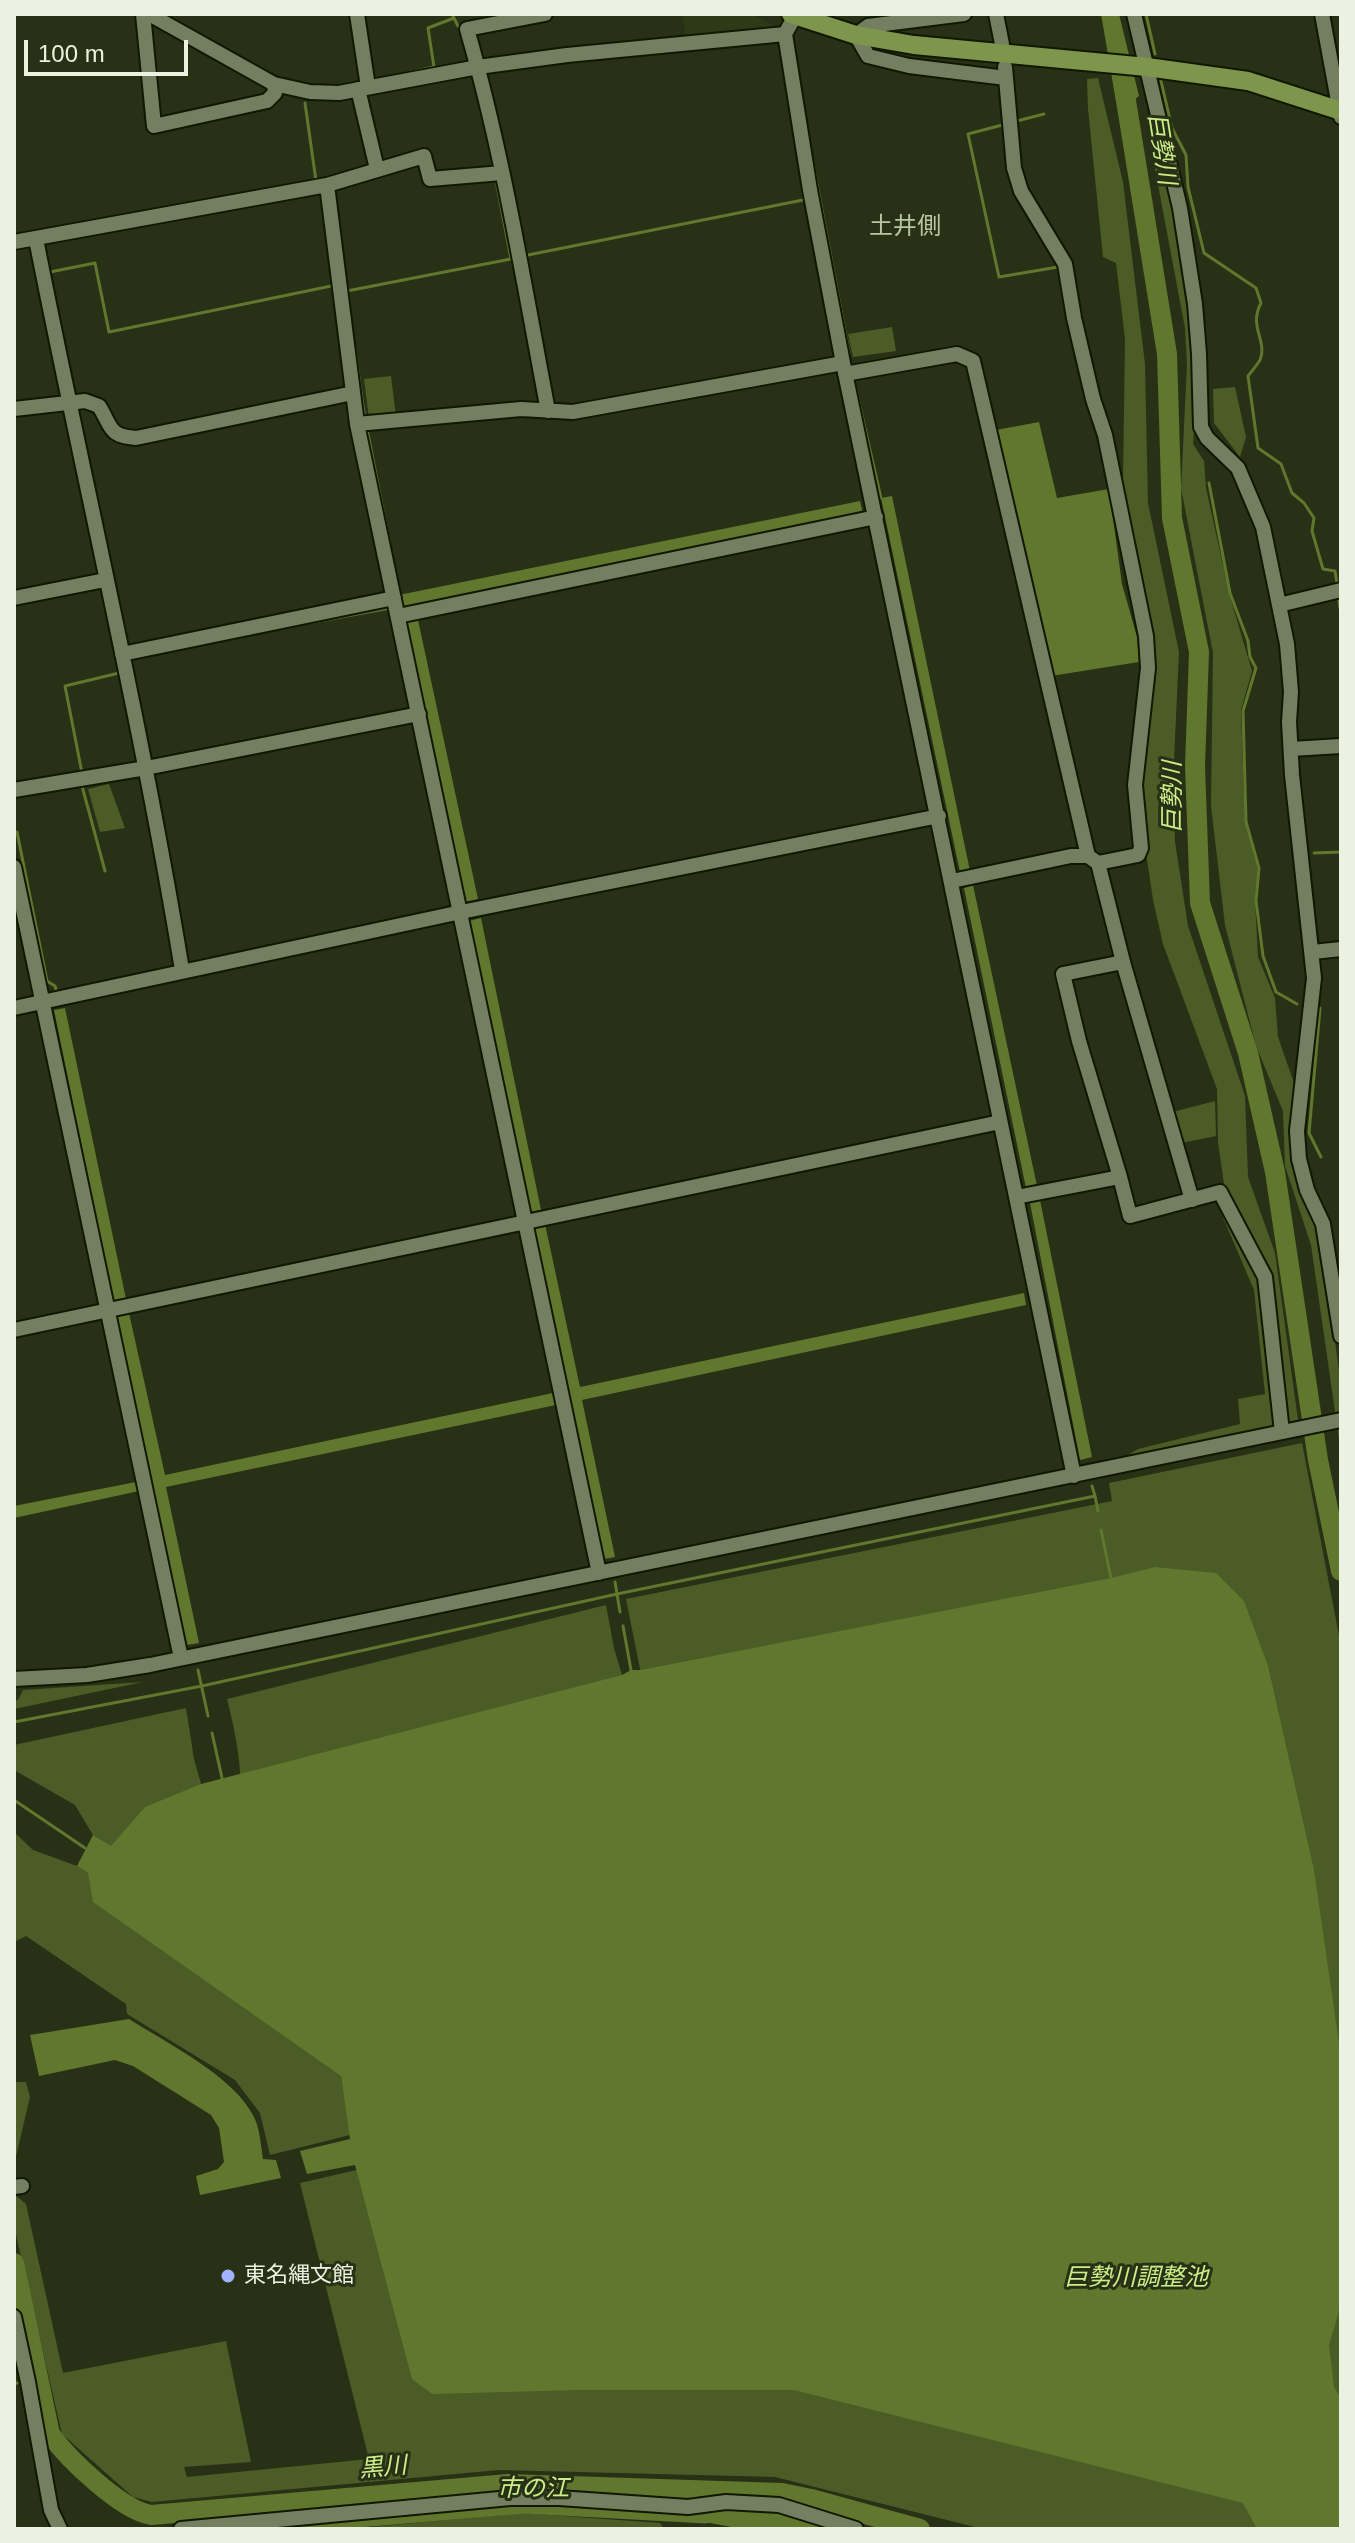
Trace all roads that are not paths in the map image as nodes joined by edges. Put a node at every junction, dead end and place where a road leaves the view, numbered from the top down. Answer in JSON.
{"nodes":[{"id":1,"x":146,"y":14,"type":"edge"},
{"id":2,"x":357,"y":14,"type":"edge"},
{"id":3,"x":545,"y":14,"type":"edge"},
{"id":4,"x":964,"y":14,"type":"edge"},
{"id":5,"x":996,"y":14,"type":"edge"},
{"id":6,"x":1134,"y":14,"type":"edge"},
{"id":7,"x":1322,"y":14,"type":"edge"},
{"id":8,"x":793,"y":15,"type":"edge"},
{"id":9,"x":785,"y":34,"type":"junction"},
{"id":10,"x":856,"y":35,"type":"junction"},
{"id":11,"x":1002,"y":44,"type":"dead end"},
{"id":12,"x":475,"y":67,"type":"junction"},
{"id":13,"x":1147,"y":67,"type":"junction"},
{"id":14,"x":274,"y":84,"type":"junction"},
{"id":15,"x":363,"y":88,"type":"junction"},
{"id":16,"x":1341,"y":113,"type":"edge"},
{"id":17,"x":377,"y":169,"type":"junction"},
{"id":18,"x":496,"y":174,"type":"junction"},
{"id":19,"x":332,"y":184,"type":"junction"},
{"id":20,"x":36,"y":239,"type":"junction"},
{"id":21,"x":14,"y":242,"type":"edge"},
{"id":22,"x":844,"y":369,"type":"junction"},
{"id":23,"x":352,"y":387,"type":"junction"},
{"id":24,"x":67,"y":398,"type":"junction"},
{"id":25,"x":14,"y":409,"type":"edge"},
{"id":26,"x":548,"y":411,"type":"junction"},
{"id":27,"x":362,"y":423,"type":"junction"},
{"id":28,"x":874,"y":510,"type":"junction"},
{"id":29,"x":105,"y":580,"type":"junction"},
{"id":30,"x":1337,"y":591,"type":"edge"},
{"id":31,"x":14,"y":598,"type":"edge"},
{"id":32,"x":394,"y":598,"type":"junction"},
{"id":33,"x":1279,"y":605,"type":"junction"},
{"id":34,"x":407,"y":614,"type":"junction"},
{"id":35,"x":122,"y":654,"type":"junction"},
{"id":36,"x":419,"y":714,"type":"junction"},
{"id":37,"x":1341,"y":746,"type":"edge"},
{"id":38,"x":1291,"y":749,"type":"junction"},
{"id":39,"x":146,"y":768,"type":"junction"},
{"id":40,"x":14,"y":790,"type":"edge"},
{"id":41,"x":939,"y":816,"type":"junction"},
{"id":42,"x":1093,"y":859,"type":"junction"},
{"id":43,"x":14,"y":867,"type":"edge"},
{"id":44,"x":962,"y":879,"type":"junction"},
{"id":45,"x":469,"y":910,"type":"junction"},
{"id":46,"x":1341,"y":949,"type":"edge"},
{"id":47,"x":1313,"y":952,"type":"junction"},
{"id":48,"x":1123,"y":962,"type":"junction"},
{"id":49,"x":182,"y":970,"type":"junction"},
{"id":50,"x":53,"y":1000,"type":"junction"},
{"id":51,"x":14,"y":1008,"type":"edge"},
{"id":52,"x":1000,"y":1122,"type":"junction"},
{"id":53,"x":1120,"y":1177,"type":"junction"},
{"id":54,"x":1028,"y":1195,"type":"junction"},
{"id":55,"x":1192,"y":1200,"type":"junction"},
{"id":56,"x":533,"y":1219,"type":"junction"},
{"id":57,"x":117,"y":1309,"type":"junction"},
{"id":58,"x":14,"y":1330,"type":"edge"},
{"id":59,"x":1341,"y":1336,"type":"edge"},
{"id":60,"x":1341,"y":1420,"type":"edge"},
{"id":61,"x":1282,"y":1432,"type":"junction"},
{"id":62,"x":1074,"y":1476,"type":"junction"},
{"id":63,"x":599,"y":1573,"type":"junction"},
{"id":64,"x":181,"y":1658,"type":"junction"},
{"id":65,"x":14,"y":1679,"type":"edge"},
{"id":66,"x":14,"y":2317,"type":"edge"},
{"id":67,"x":838,"y":2527,"type":"edge"},
{"id":68,"x":60,"y":2529,"type":"edge"},
{"id":69,"x":181,"y":2529,"type":"edge"},
{"id":70,"x":856,"y":2529,"type":"edge"}],
"edges":[{"from":1,"to":14,"type":"street"},
{"from":1,"to":14,"type":"street"},
{"from":2,"to":15,"type":"street"},
{"from":3,"to":12,"type":"street"},
{"from":4,"to":10,"type":"street"},
{"from":5,"to":11,"type":"street"},
{"from":6,"to":13,"type":"street"},
{"from":7,"to":16,"type":"street"},
{"from":8,"to":9,"type":"street"},
{"from":8,"to":10,"type":"main road"},
{"from":9,"to":12,"type":"street"},
{"from":9,"to":22,"type":"street"},
{"from":10,"to":13,"type":"main road"},
{"from":10,"to":42,"type":"street"},
{"from":12,"to":15,"type":"street"},
{"from":12,"to":18,"type":"street"},
{"from":13,"to":16,"type":"main road"},
{"from":13,"to":33,"type":"street"},
{"from":14,"to":15,"type":"street"},
{"from":15,"to":17,"type":"street"},
{"from":17,"to":18,"type":"street"},
{"from":17,"to":19,"type":"street"},
{"from":18,"to":26,"type":"street"},
{"from":19,"to":20,"type":"street"},
{"from":19,"to":23,"type":"street"},
{"from":20,"to":21,"type":"street"},
{"from":20,"to":24,"type":"street"},
{"from":22,"to":26,"type":"street"},
{"from":22,"to":28,"type":"street"},
{"from":22,"to":42,"type":"street"},
{"from":23,"to":24,"type":"street"},
{"from":23,"to":27,"type":"street"},
{"from":24,"to":25,"type":"street"},
{"from":24,"to":29,"type":"street"},
{"from":26,"to":27,"type":"street"},
{"from":27,"to":32,"type":"street"},
{"from":28,"to":34,"type":"street"},
{"from":28,"to":41,"type":"street"},
{"from":29,"to":31,"type":"street"},
{"from":29,"to":35,"type":"street"},
{"from":30,"to":33,"type":"street"},
{"from":32,"to":34,"type":"street"},
{"from":32,"to":35,"type":"street"},
{"from":33,"to":38,"type":"street"},
{"from":34,"to":36,"type":"street"},
{"from":35,"to":39,"type":"street"},
{"from":36,"to":39,"type":"street"},
{"from":36,"to":45,"type":"street"},
{"from":37,"to":38,"type":"street"},
{"from":38,"to":47,"type":"street"},
{"from":39,"to":40,"type":"street"},
{"from":39,"to":49,"type":"street"},
{"from":41,"to":44,"type":"street"},
{"from":41,"to":45,"type":"street"},
{"from":42,"to":44,"type":"street"},
{"from":42,"to":48,"type":"street"},
{"from":43,"to":50,"type":"street"},
{"from":44,"to":52,"type":"street"},
{"from":45,"to":49,"type":"street"},
{"from":45,"to":56,"type":"street"},
{"from":46,"to":47,"type":"street"},
{"from":47,"to":59,"type":"street"},
{"from":48,"to":53,"type":"street"},
{"from":48,"to":55,"type":"street"},
{"from":49,"to":50,"type":"street"},
{"from":50,"to":51,"type":"street"},
{"from":50,"to":57,"type":"street"},
{"from":52,"to":54,"type":"street"},
{"from":52,"to":56,"type":"street"},
{"from":53,"to":54,"type":"street"},
{"from":53,"to":55,"type":"street"},
{"from":54,"to":62,"type":"street"},
{"from":55,"to":61,"type":"street"},
{"from":56,"to":57,"type":"street"},
{"from":56,"to":63,"type":"street"},
{"from":57,"to":58,"type":"street"},
{"from":57,"to":64,"type":"street"},
{"from":60,"to":61,"type":"street"},
{"from":61,"to":62,"type":"street"},
{"from":62,"to":63,"type":"street"},
{"from":63,"to":64,"type":"street"},
{"from":64,"to":65,"type":"street"},
{"from":66,"to":68,"type":"street"},
{"from":67,"to":69,"type":"street"},
{"from":67,"to":70,"type":"street"}]}
